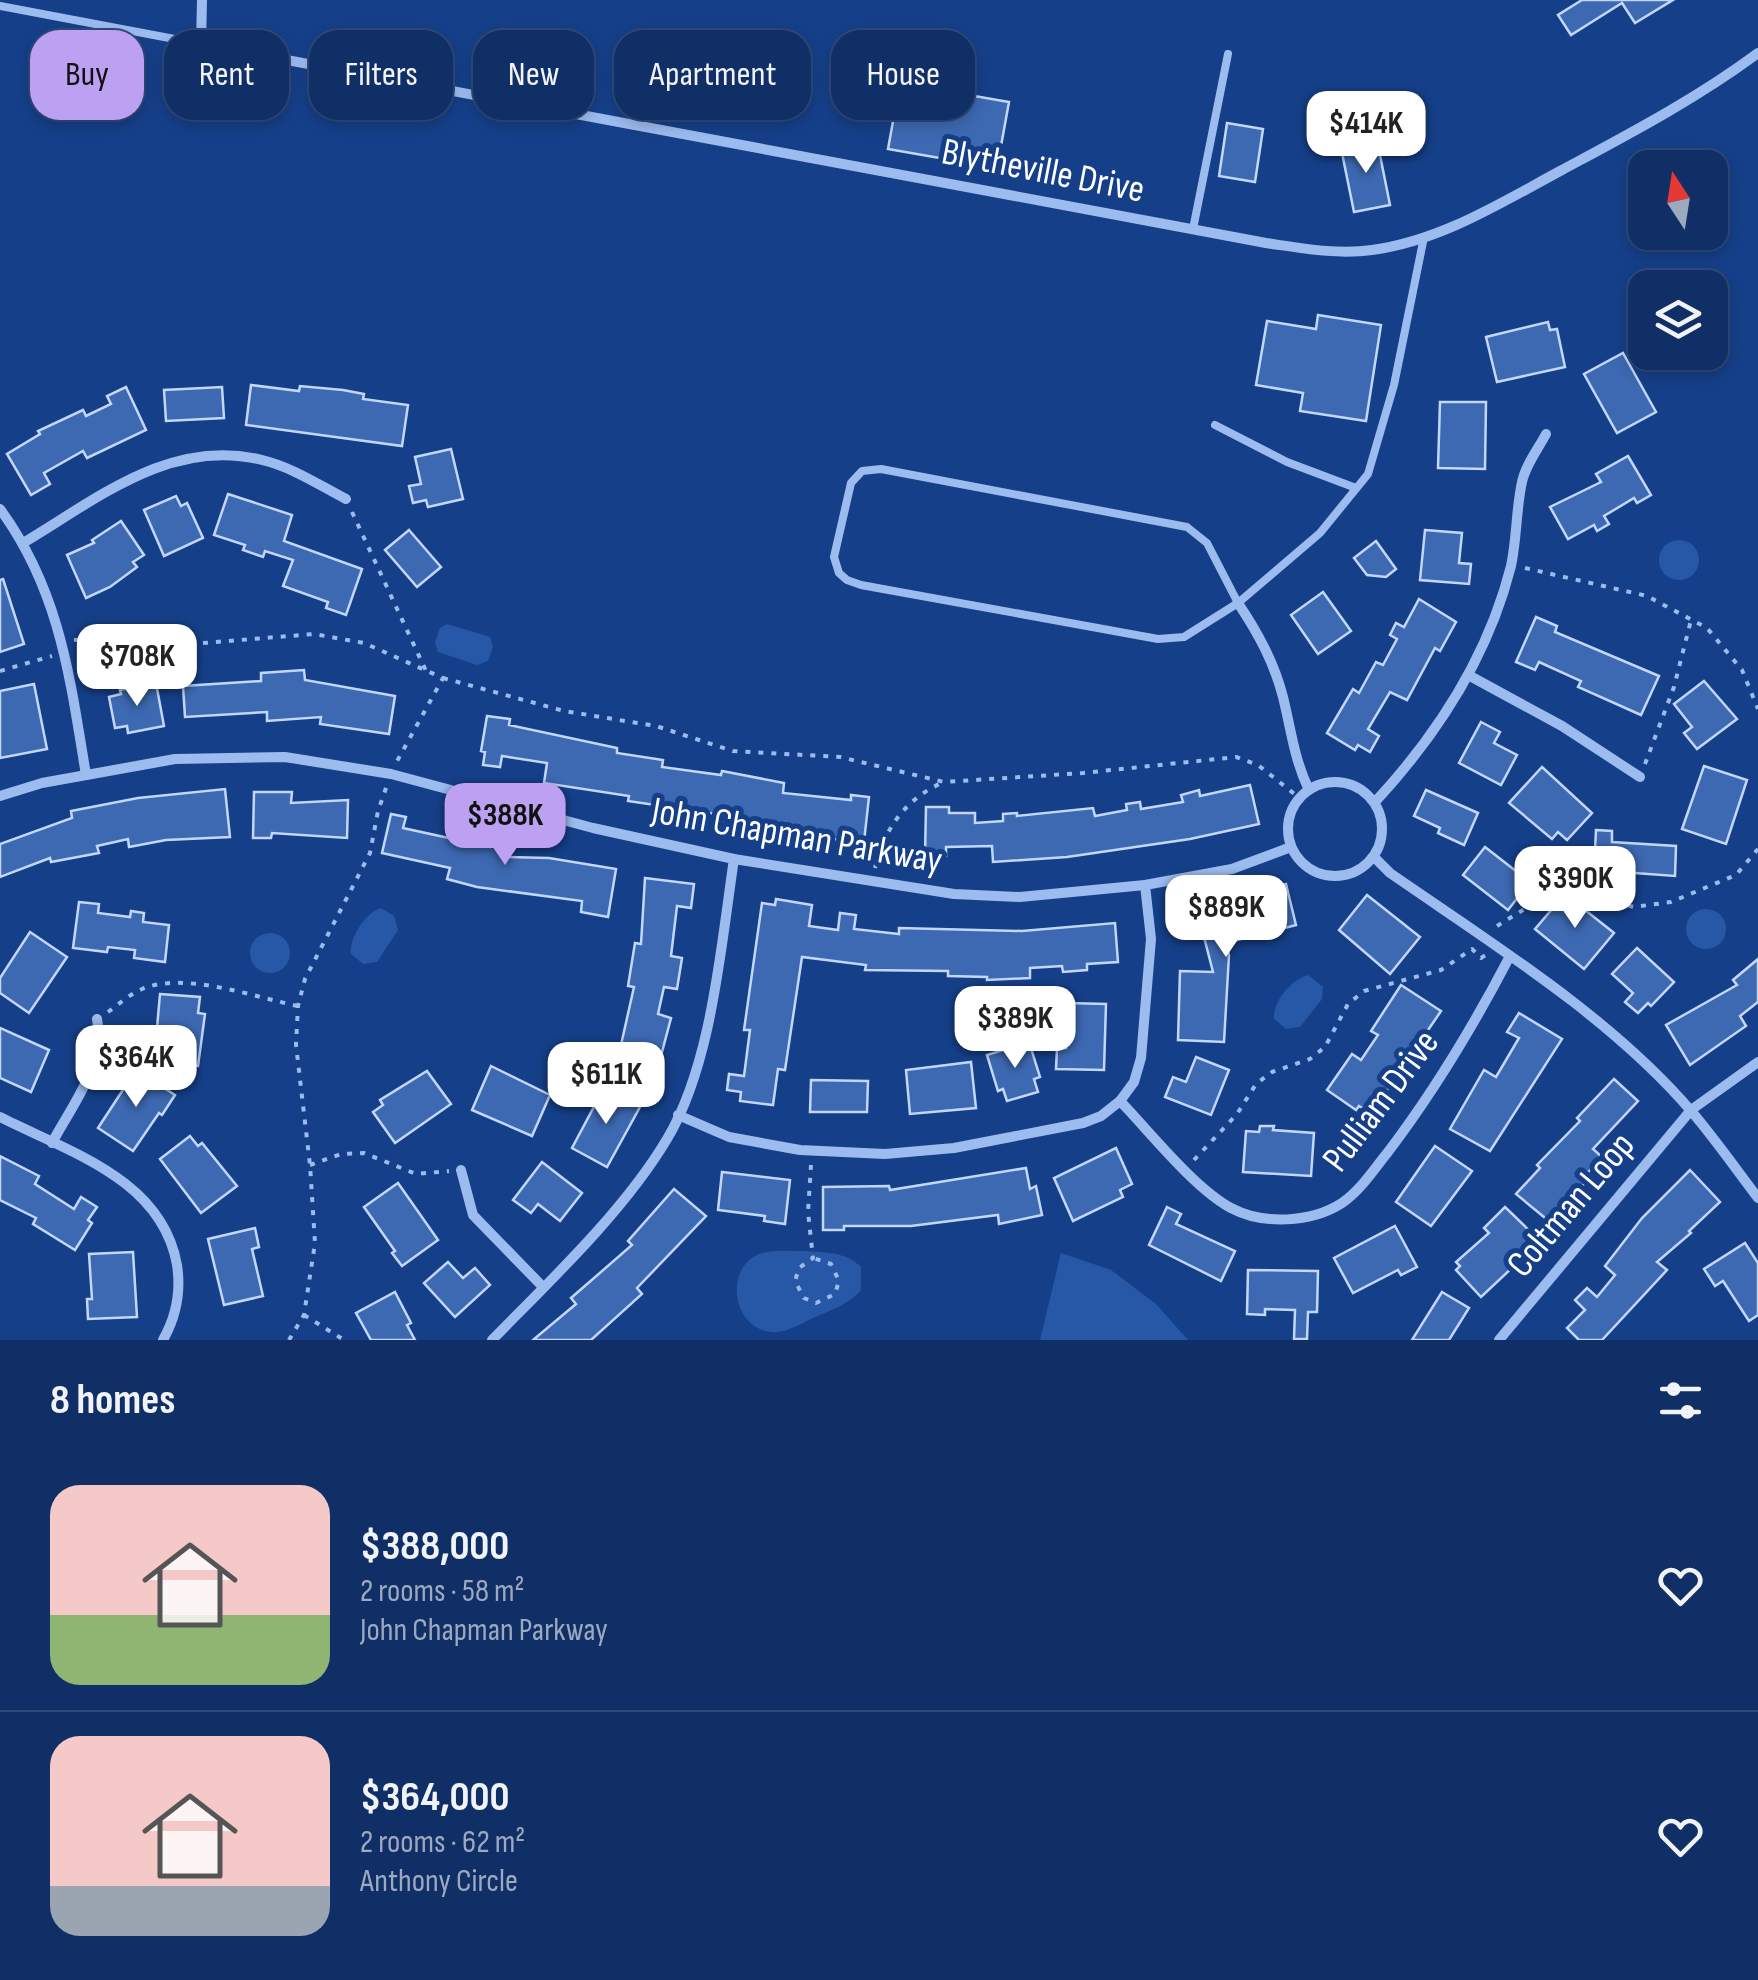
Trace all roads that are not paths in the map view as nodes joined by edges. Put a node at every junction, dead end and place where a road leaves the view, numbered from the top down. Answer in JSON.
{"nodes":[{"id":1,"x":202,"y":0,"type":"edge"},
{"id":2,"x":0,"y":6,"type":"edge"},
{"id":3,"x":201,"y":30,"type":"edge"},
{"id":4,"x":164,"y":37,"type":"edge"},
{"id":5,"x":1758,"y":53,"type":"edge"},
{"id":6,"x":1228,"y":54,"type":"dead end"},
{"id":7,"x":289,"y":61,"type":"edge"},
{"id":8,"x":1192,"y":230,"type":"junction"},
{"id":9,"x":1424,"y":237,"type":"junction"},
{"id":10,"x":1215,"y":426,"type":"dead end"},
{"id":11,"x":1546,"y":434,"type":"dead end"},
{"id":12,"x":1356,"y":488,"type":"junction"},
{"id":13,"x":346,"y":499,"type":"road end"},
{"id":14,"x":0,"y":509,"type":"edge"},
{"id":15,"x":23,"y":543,"type":"junction"},
{"id":16,"x":1238,"y":603,"type":"junction"},
{"id":17,"x":1470,"y":676,"type":"junction"},
{"id":18,"x":86,"y":775,"type":"junction"},
{"id":19,"x":1640,"y":778,"type":"road end"},
{"id":20,"x":1309,"y":790,"type":"junction"},
{"id":21,"x":0,"y":796,"type":"edge"},
{"id":22,"x":1375,"y":802,"type":"junction"},
{"id":23,"x":1291,"y":846,"type":"junction"},
{"id":24,"x":1374,"y":856,"type":"junction"},
{"id":25,"x":734,"y":859,"type":"junction"},
{"id":26,"x":1145,"y":884,"type":"junction"},
{"id":27,"x":1510,"y":956,"type":"junction"},
{"id":28,"x":98,"y":1020,"type":"road end"},
{"id":29,"x":1758,"y":1062,"type":"edge"},
{"id":30,"x":1120,"y":1101,"type":"junction"},
{"id":31,"x":1690,"y":1110,"type":"junction"},
{"id":32,"x":678,"y":1115,"type":"junction"},
{"id":33,"x":0,"y":1117,"type":"edge"},
{"id":34,"x":52,"y":1143,"type":"junction"},
{"id":35,"x":461,"y":1170,"type":"road end"},
{"id":36,"x":1758,"y":1198,"type":"edge"},
{"id":37,"x":543,"y":1287,"type":"junction"},
{"id":38,"x":163,"y":1340,"type":"edge"},
{"id":39,"x":492,"y":1340,"type":"edge"},
{"id":40,"x":1499,"y":1340,"type":"edge"}],
"edges":[{"from":1,"to":3,"type":"street"},
{"from":2,"to":4,"type":"lane"},
{"from":5,"to":9,"type":"street","name":"Blytheville Drive"},
{"from":6,"to":8,"type":"lane"},
{"from":7,"to":8,"type":"street","name":"Blytheville Drive"},
{"from":8,"to":9,"type":"street","name":"Blytheville Drive"},
{"from":9,"to":12,"type":"lane"},
{"from":10,"to":12,"type":"lane"},
{"from":11,"to":17,"type":"street"},
{"from":12,"to":16,"type":"lane"},
{"from":13,"to":15,"type":"street"},
{"from":14,"to":15,"type":"street"},
{"from":15,"to":18,"type":"street"},
{"from":16,"to":16,"type":"lane"},
{"from":16,"to":20,"type":"street"},
{"from":17,"to":19,"type":"street"},
{"from":17,"to":22,"type":"street"},
{"from":18,"to":21,"type":"street","name":"John Chapman Parkway"},
{"from":18,"to":25,"type":"street","name":"John Chapman Parkway"},
{"from":20,"to":22,"type":"street"},
{"from":20,"to":23,"type":"street"},
{"from":22,"to":24,"type":"street"},
{"from":23,"to":24,"type":"street"},
{"from":23,"to":26,"type":"street","name":"John Chapman Parkway"},
{"from":24,"to":27,"type":"street"},
{"from":25,"to":26,"type":"street","name":"John Chapman Parkway"},
{"from":25,"to":32,"type":"street"},
{"from":26,"to":30,"type":"street"},
{"from":27,"to":30,"type":"street","name":"Pulliam Drive"},
{"from":27,"to":31,"type":"street"},
{"from":28,"to":34,"type":"street"},
{"from":29,"to":31,"type":"street","name":"Coltman Loop"},
{"from":30,"to":32,"type":"street"},
{"from":31,"to":36,"type":"street"},
{"from":31,"to":40,"type":"street","name":"Coltman Loop"},
{"from":32,"to":37,"type":"street"},
{"from":33,"to":34,"type":"street"},
{"from":34,"to":38,"type":"street"},
{"from":35,"to":37,"type":"street"},
{"from":37,"to":39,"type":"street"}]}
